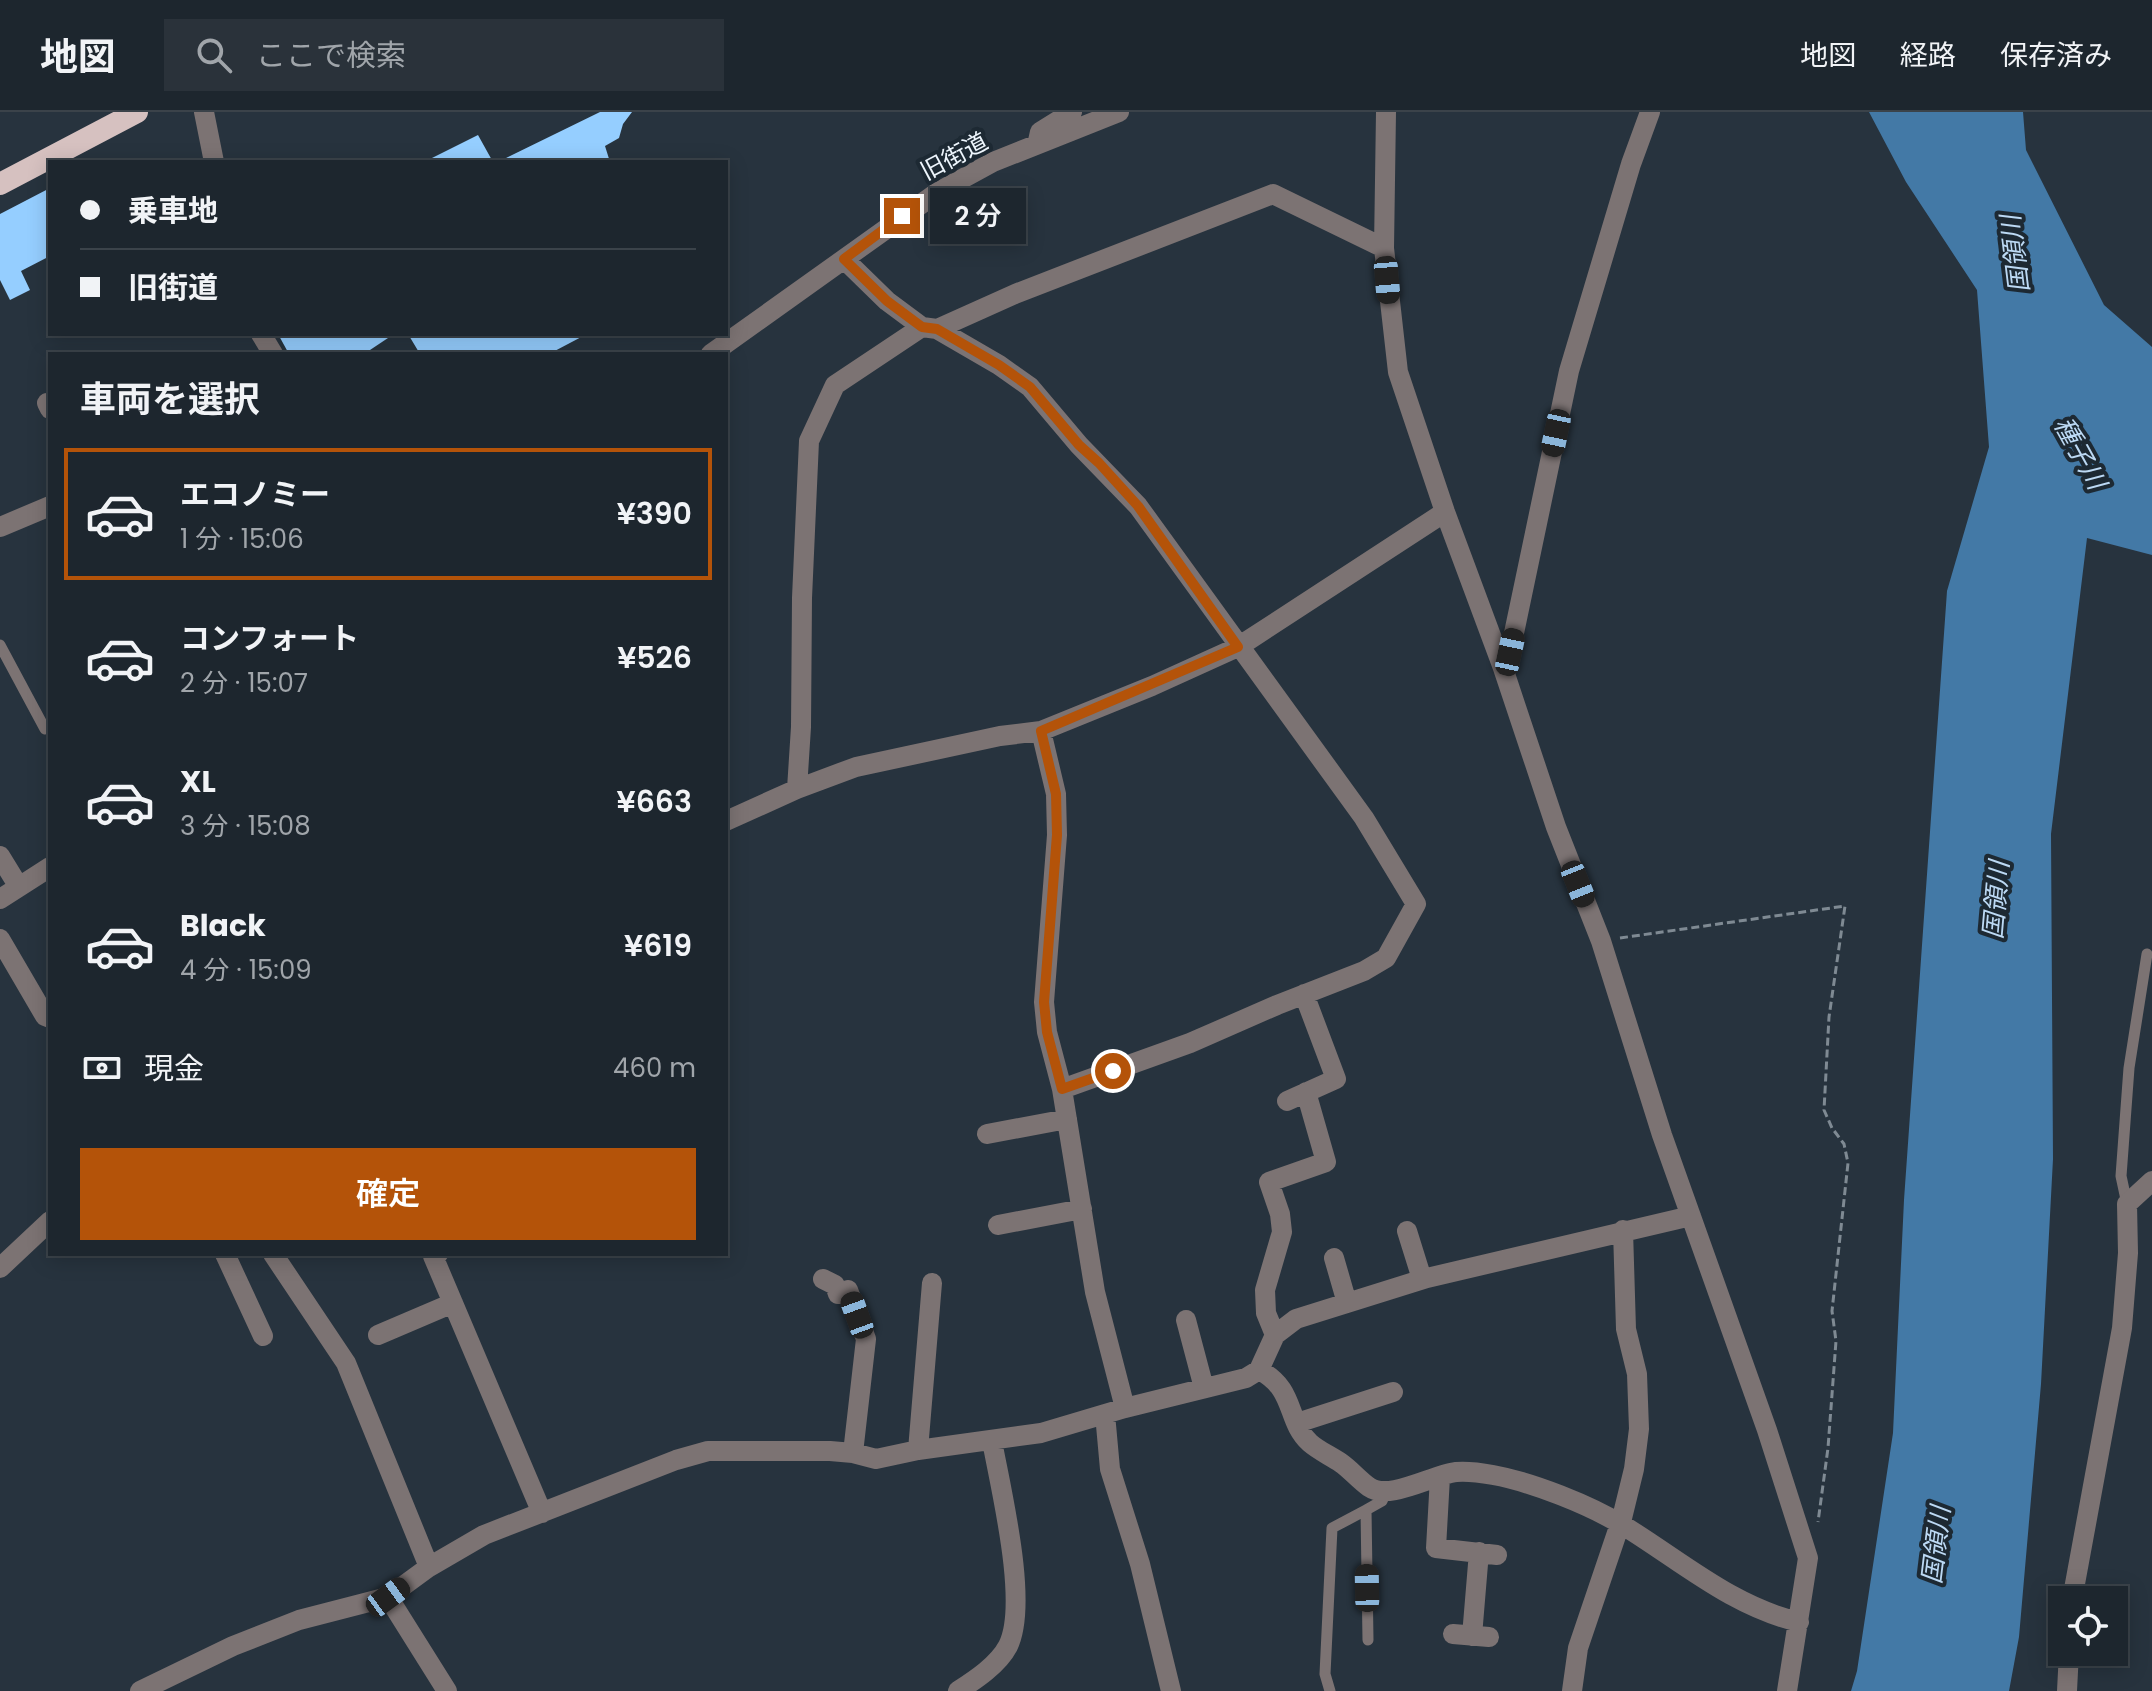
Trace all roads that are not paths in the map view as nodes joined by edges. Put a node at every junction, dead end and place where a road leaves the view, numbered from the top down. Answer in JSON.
{"nodes":[{"id":1,"x":137,"y":112,"type":"edge"},
{"id":2,"x":204,"y":112,"type":"edge"},
{"id":3,"x":1072,"y":112,"type":"edge"},
{"id":4,"x":1119,"y":112,"type":"edge"},
{"id":5,"x":1386,"y":112,"type":"edge"},
{"id":6,"x":1650,"y":112,"type":"edge"},
{"id":7,"x":1037,"y":145,"type":"junction"},
{"id":8,"x":214,"y":160,"type":"edge"},
{"id":9,"x":0,"y":184,"type":"edge"},
{"id":10,"x":1384,"y":248,"type":"junction"},
{"id":11,"x":844,"y":259,"type":"junction"},
{"id":12,"x":929,"y":328,"type":"junction"},
{"id":13,"x":714,"y":352,"type":"edge"},
{"id":14,"x":48,"y":507,"type":"edge"},
{"id":15,"x":1445,"y":512,"type":"junction"},
{"id":16,"x":0,"y":527,"type":"edge"},
{"id":17,"x":0,"y":645,"type":"edge"},
{"id":18,"x":1238,"y":647,"type":"junction"},
{"id":19,"x":1503,"y":668,"type":"junction"},
{"id":20,"x":45,"y":729,"type":"dead end"},
{"id":21,"x":1041,"y":731,"type":"junction"},
{"id":22,"x":797,"y":789,"type":"junction"},
{"id":23,"x":728,"y":820,"type":"edge"},
{"id":24,"x":0,"y":856,"type":"edge"},
{"id":25,"x":48,"y":868,"type":"edge"},
{"id":26,"x":19,"y":887,"type":"junction"},
{"id":27,"x":0,"y":899,"type":"edge"},
{"id":28,"x":0,"y":939,"type":"edge"},
{"id":29,"x":2147,"y":954,"type":"dead end"},
{"id":30,"x":1304,"y":994,"type":"junction"},
{"id":31,"x":48,"y":1017,"type":"edge"},
{"id":32,"x":1062,"y":1089,"type":"junction"},
{"id":33,"x":1306,"y":1092,"type":"junction"},
{"id":34,"x":1287,"y":1101,"type":"dead end"},
{"id":35,"x":1067,"y":1119,"type":"junction"},
{"id":36,"x":987,"y":1134,"type":"dead end"},
{"id":37,"x":2152,"y":1181,"type":"edge"},
{"id":38,"x":2127,"y":1204,"type":"junction"},
{"id":39,"x":1082,"y":1209,"type":"junction"},
{"id":40,"x":1691,"y":1216,"type":"junction"},
{"id":41,"x":48,"y":1223,"type":"edge"},
{"id":42,"x":998,"y":1225,"type":"dead end"},
{"id":43,"x":1623,"y":1230,"type":"junction"},
{"id":44,"x":1407,"y":1231,"type":"dead end"},
{"id":45,"x":226,"y":1256,"type":"edge"},
{"id":46,"x":274,"y":1256,"type":"edge"},
{"id":47,"x":433,"y":1256,"type":"edge"},
{"id":48,"x":1334,"y":1258,"type":"dead end"},
{"id":49,"x":0,"y":1268,"type":"edge"},
{"id":50,"x":823,"y":1279,"type":"dead end"},
{"id":51,"x":1422,"y":1279,"type":"junction"},
{"id":52,"x":932,"y":1283,"type":"dead end"},
{"id":53,"x":453,"y":1303,"type":"junction"},
{"id":54,"x":1347,"y":1303,"type":"junction"},
{"id":55,"x":1186,"y":1320,"type":"dead end"},
{"id":56,"x":378,"y":1335,"type":"dead end"},
{"id":57,"x":1275,"y":1335,"type":"junction"},
{"id":58,"x":263,"y":1336,"type":"dead end"},
{"id":59,"x":1259,"y":1370,"type":"junction"},
{"id":60,"x":1204,"y":1388,"type":"junction"},
{"id":61,"x":1393,"y":1392,"type":"dead end"},
{"id":62,"x":1125,"y":1408,"type":"junction"},
{"id":63,"x":1105,"y":1414,"type":"junction"},
{"id":64,"x":1297,"y":1423,"type":"junction"},
{"id":65,"x":992,"y":1441,"type":"junction"},
{"id":66,"x":918,"y":1450,"type":"junction"},
{"id":67,"x":853,"y":1453,"type":"junction"},
{"id":68,"x":1440,"y":1477,"type":"junction"},
{"id":69,"x":1386,"y":1492,"type":"junction"},
{"id":70,"x":1366,"y":1510,"type":"junction"},
{"id":71,"x":542,"y":1513,"type":"junction"},
{"id":72,"x":1620,"y":1524,"type":"junction"},
{"id":73,"x":429,"y":1567,"type":"junction"},
{"id":74,"x":2075,"y":1586,"type":"edge"},
{"id":75,"x":388,"y":1597,"type":"junction"},
{"id":76,"x":1799,"y":1622,"type":"junction"},
{"id":77,"x":1471,"y":1636,"type":"dead end"},
{"id":78,"x":1368,"y":1640,"type":"dead end"},
{"id":79,"x":2068,"y":1666,"type":"edge"},
{"id":80,"x":972,"y":1687,"type":"edge"},
{"id":81,"x":140,"y":1691,"type":"edge"},
{"id":82,"x":447,"y":1691,"type":"edge"},
{"id":83,"x":1171,"y":1691,"type":"edge"},
{"id":84,"x":1330,"y":1691,"type":"edge"},
{"id":85,"x":1572,"y":1691,"type":"edge"},
{"id":86,"x":1787,"y":1691,"type":"edge"},
{"id":87,"x":2067,"y":1691,"type":"edge"}],
"edges":[{"from":1,"to":9,"type":"highway"},
{"from":2,"to":8,"type":"street"},
{"from":3,"to":7,"type":"street"},
{"from":4,"to":7,"type":"street","name":"旧街道"},
{"from":5,"to":10,"type":"street"},
{"from":6,"to":19,"type":"street"},
{"from":7,"to":11,"type":"street","name":"旧街道"},
{"from":10,"to":12,"type":"street"},
{"from":10,"to":15,"type":"street"},
{"from":11,"to":12,"type":"street"},
{"from":11,"to":13,"type":"street","name":"旧街道"},
{"from":12,"to":18,"type":"street"},
{"from":12,"to":22,"type":"street"},
{"from":14,"to":16,"type":"street"},
{"from":15,"to":18,"type":"street"},
{"from":15,"to":19,"type":"street"},
{"from":17,"to":20,"type":"lane"},
{"from":18,"to":21,"type":"street"},
{"from":18,"to":30,"type":"street"},
{"from":19,"to":40,"type":"street"},
{"from":21,"to":22,"type":"street"},
{"from":21,"to":32,"type":"street"},
{"from":22,"to":23,"type":"street"},
{"from":24,"to":26,"type":"street"},
{"from":25,"to":26,"type":"street"},
{"from":26,"to":27,"type":"street"},
{"from":28,"to":31,"type":"street"},
{"from":29,"to":38,"type":"lane"},
{"from":30,"to":32,"type":"street"},
{"from":30,"to":33,"type":"street"},
{"from":32,"to":35,"type":"street"},
{"from":33,"to":34,"type":"street"},
{"from":33,"to":57,"type":"street"},
{"from":35,"to":36,"type":"street"},
{"from":35,"to":39,"type":"street"},
{"from":37,"to":38,"type":"street"},
{"from":38,"to":74,"type":"street"},
{"from":39,"to":42,"type":"street"},
{"from":39,"to":62,"type":"street"},
{"from":40,"to":43,"type":"street"},
{"from":40,"to":76,"type":"street"},
{"from":41,"to":49,"type":"street"},
{"from":43,"to":51,"type":"street"},
{"from":43,"to":72,"type":"street"},
{"from":44,"to":51,"type":"street"},
{"from":45,"to":58,"type":"street"},
{"from":46,"to":73,"type":"street"},
{"from":47,"to":53,"type":"street"},
{"from":48,"to":54,"type":"street"},
{"from":50,"to":67,"type":"street"},
{"from":51,"to":54,"type":"street"},
{"from":52,"to":66,"type":"street"},
{"from":53,"to":56,"type":"street"},
{"from":53,"to":71,"type":"street"},
{"from":54,"to":57,"type":"street"},
{"from":55,"to":60,"type":"street"},
{"from":57,"to":59,"type":"street"},
{"from":59,"to":60,"type":"street"},
{"from":59,"to":64,"type":"street"},
{"from":60,"to":62,"type":"street"},
{"from":61,"to":64,"type":"street"},
{"from":62,"to":63,"type":"street"},
{"from":63,"to":65,"type":"street"},
{"from":63,"to":83,"type":"street"},
{"from":64,"to":69,"type":"street"},
{"from":65,"to":66,"type":"street"},
{"from":65,"to":80,"type":"street"},
{"from":66,"to":67,"type":"street"},
{"from":67,"to":71,"type":"street"},
{"from":68,"to":69,"type":"street"},
{"from":68,"to":72,"type":"street"},
{"from":68,"to":77,"type":"street"},
{"from":69,"to":70,"type":"lane"},
{"from":70,"to":78,"type":"lane"},
{"from":70,"to":84,"type":"lane"},
{"from":71,"to":73,"type":"street"},
{"from":72,"to":76,"type":"street"},
{"from":72,"to":85,"type":"street"},
{"from":73,"to":75,"type":"street"},
{"from":75,"to":81,"type":"street"},
{"from":75,"to":82,"type":"street"},
{"from":76,"to":86,"type":"street"},
{"from":79,"to":87,"type":"street"}]}
